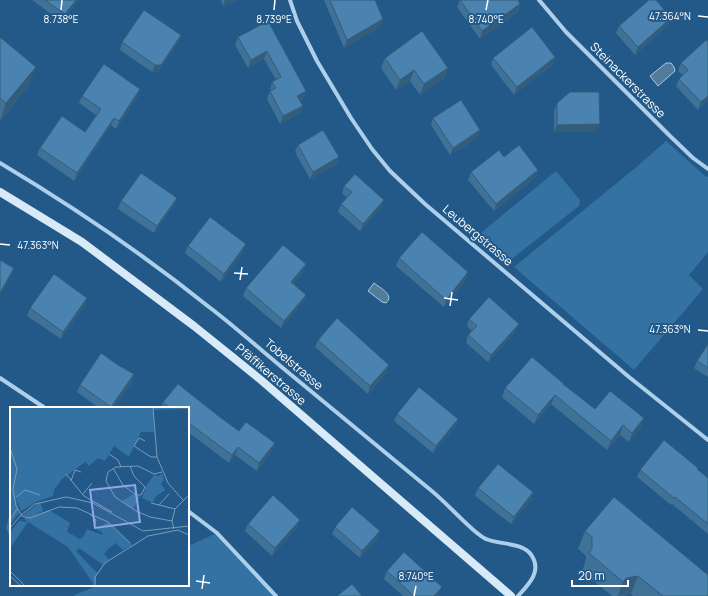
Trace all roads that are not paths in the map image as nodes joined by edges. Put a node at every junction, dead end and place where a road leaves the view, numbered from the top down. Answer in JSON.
{"nodes":[{"id":1,"x":290,"y":0,"type":"edge"},
{"id":2,"x":539,"y":0,"type":"edge"},
{"id":3,"x":0,"y":163,"type":"edge"},
{"id":4,"x":708,"y":168,"type":"edge"},
{"id":5,"x":0,"y":192,"type":"edge"},
{"id":6,"x":0,"y":378,"type":"edge"},
{"id":7,"x":44,"y":407,"type":"edge"},
{"id":8,"x":708,"y":440,"type":"edge"},
{"id":9,"x":189,"y":512,"type":"edge"},
{"id":10,"x":276,"y":596,"type":"edge"},
{"id":11,"x":511,"y":596,"type":"edge"},
{"id":12,"x":518,"y":596,"type":"edge"}],
"edges":[{"from":1,"to":8,"type":"street","name":"Leubergstrasse"},
{"from":2,"to":4,"type":"street","name":"Steinackerstrasse"},
{"from":3,"to":12,"type":"street","name":"Tobelstrasse"},
{"from":5,"to":11,"type":"main road","name":"Pfäffikerstrasse"},
{"from":6,"to":7,"type":"street"},
{"from":9,"to":10,"type":"street"}]}
